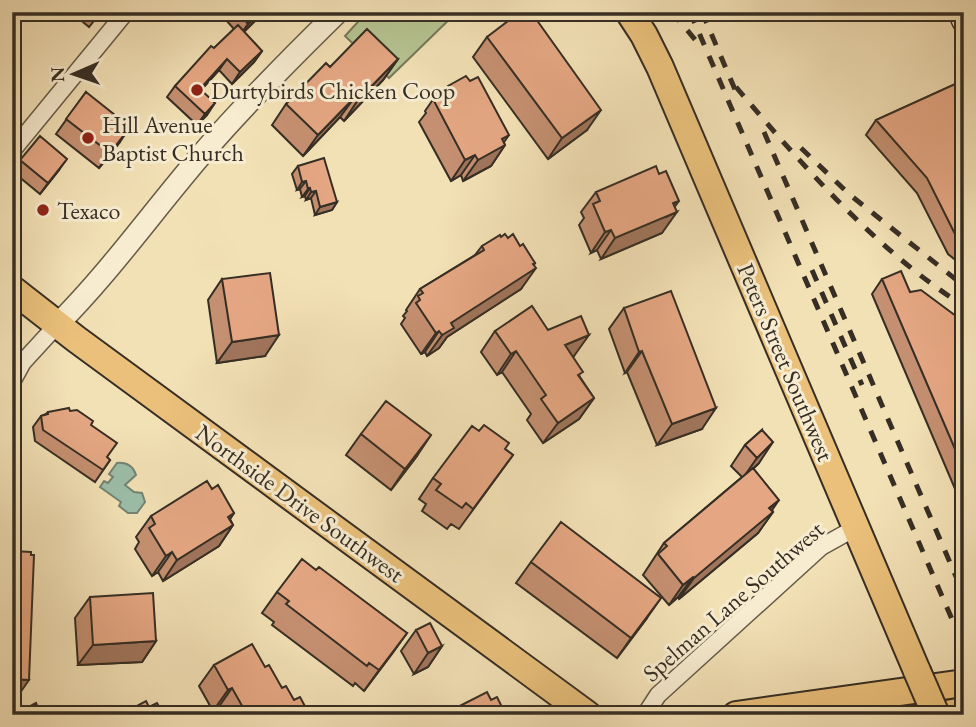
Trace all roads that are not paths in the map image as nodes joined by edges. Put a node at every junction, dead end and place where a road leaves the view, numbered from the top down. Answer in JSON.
{"nodes":[{"id":1,"x":126,"y":12,"type":"edge"},
{"id":2,"x":338,"y":12,"type":"edge"},
{"id":3,"x":629,"y":12,"type":"edge"},
{"id":4,"x":960,"y":12,"type":"edge"},
{"id":5,"x":964,"y":21,"type":"edge"},
{"id":6,"x":12,"y":151,"type":"edge"},
{"id":7,"x":12,"y":289,"type":"edge"},
{"id":8,"x":57,"y":325,"type":"junction"},
{"id":9,"x":12,"y":382,"type":"edge"},
{"id":10,"x":857,"y":527,"type":"junction"},
{"id":11,"x":964,"y":683,"type":"edge"},
{"id":12,"x":964,"y":711,"type":"edge"},
{"id":13,"x":588,"y":715,"type":"edge"},
{"id":14,"x":645,"y":715,"type":"edge"},
{"id":15,"x":736,"y":715,"type":"edge"},
{"id":16,"x":938,"y":715,"type":"edge"}],
"edges":[{"from":1,"to":6,"type":"street"},
{"from":2,"to":8,"type":"street"},
{"from":3,"to":10,"type":"main road","name":"Peters Street Southwest"},
{"from":4,"to":5,"type":"main road"},
{"from":7,"to":8,"type":"main road","name":"Northside Drive Southwest"},
{"from":8,"to":9,"type":"street"},
{"from":8,"to":13,"type":"main road","name":"Northside Drive Southwest"},
{"from":10,"to":14,"type":"street","name":"Spelman Lane Southwest"},
{"from":10,"to":16,"type":"main road","name":"Peters Street Southwest","bridge":true},
{"from":11,"to":15,"type":"main road"},
{"from":12,"to":16,"type":"main road"}]}
